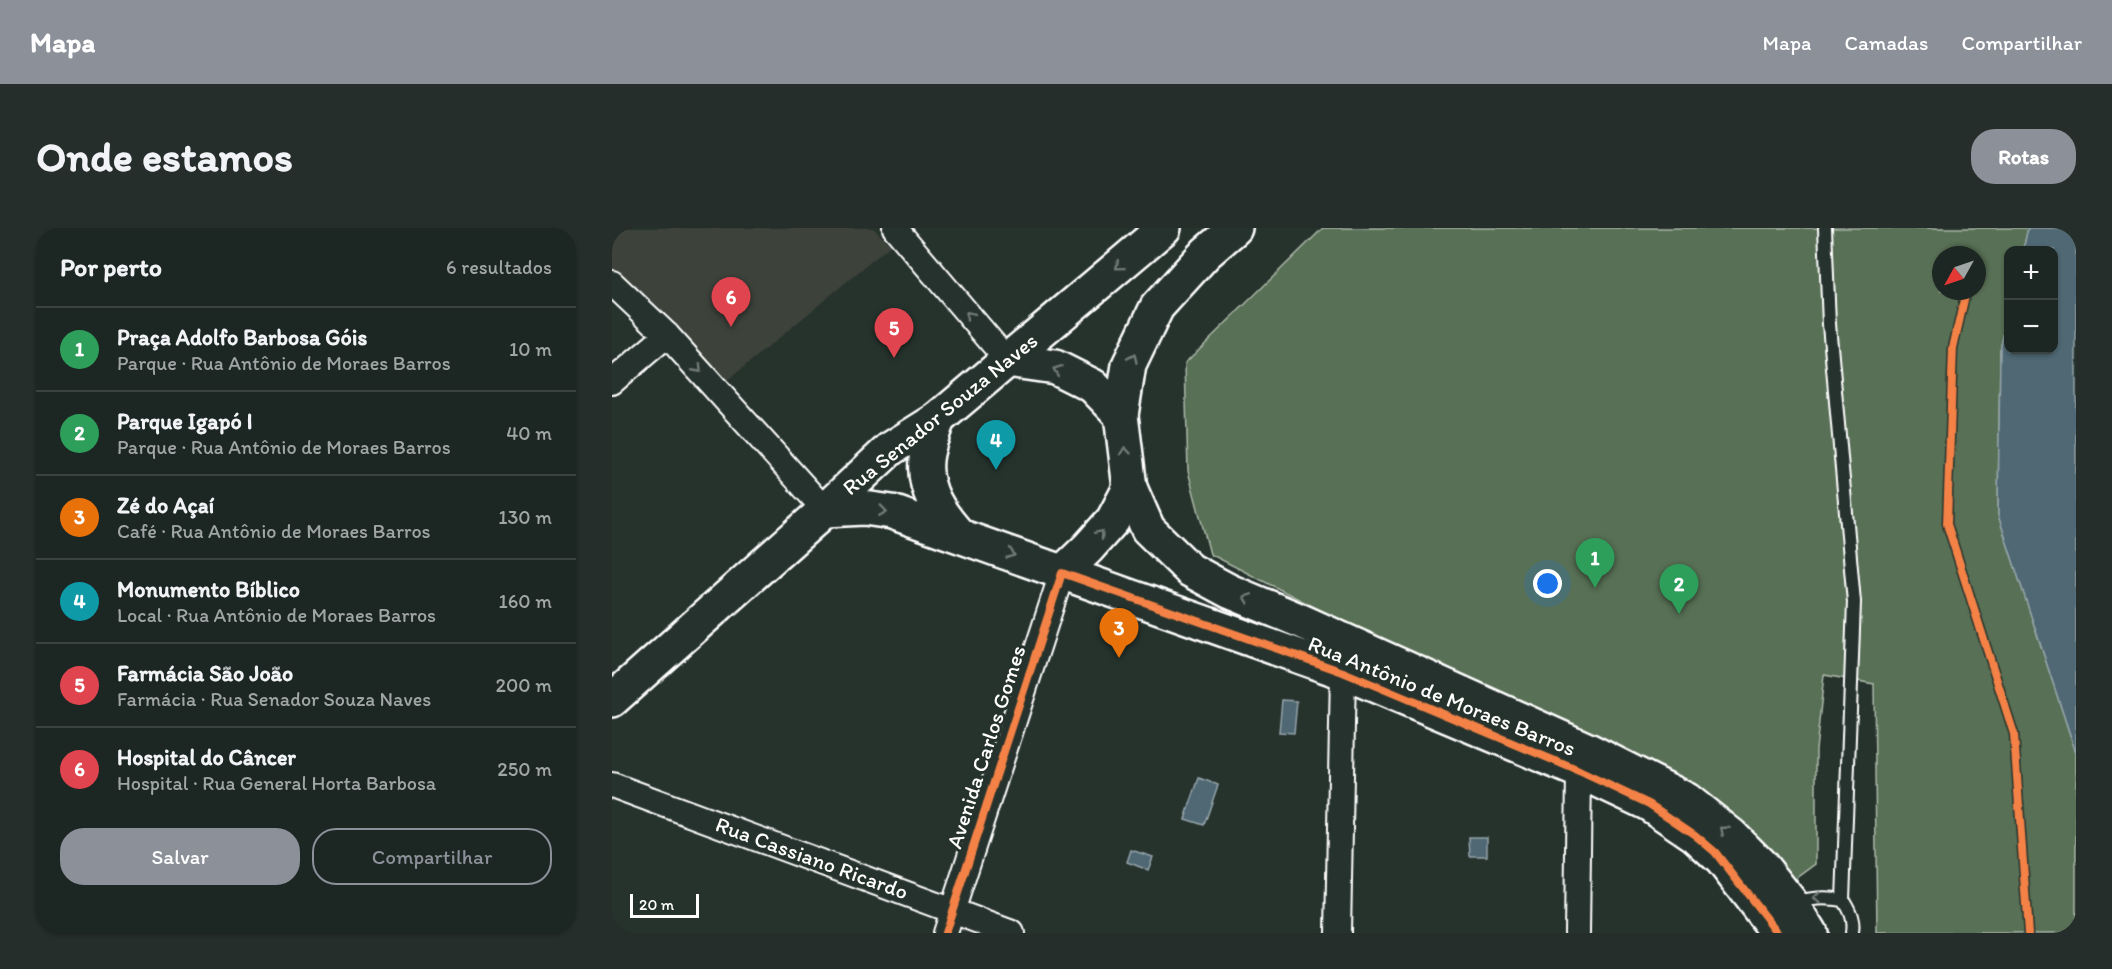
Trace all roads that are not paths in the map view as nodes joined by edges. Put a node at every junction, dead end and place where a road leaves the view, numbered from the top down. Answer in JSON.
{"nodes":[{"id":1,"x":895,"y":228,"type":"edge"},
{"id":2,"x":1164,"y":228,"type":"edge"},
{"id":3,"x":1235,"y":228,"type":"edge"},
{"id":4,"x":1825,"y":228,"type":"edge"},
{"id":5,"x":612,"y":283,"type":"edge"},
{"id":6,"x":667,"y":335,"type":"junction"},
{"id":7,"x":1007,"y":360,"type":"junction"},
{"id":8,"x":612,"y":382,"type":"edge"},
{"id":9,"x":1121,"y":415,"type":"junction"},
{"id":10,"x":938,"y":419,"type":"junction"},
{"id":11,"x":1130,"y":488,"type":"junction"},
{"id":12,"x":825,"y":510,"type":"junction"},
{"id":13,"x":959,"y":535,"type":"junction"},
{"id":14,"x":1062,"y":573,"type":"junction"},
{"id":15,"x":1301,"y":621,"type":"junction"},
{"id":16,"x":1343,"y":672,"type":"junction"},
{"id":17,"x":612,"y":700,"type":"edge"},
{"id":18,"x":1579,"y":771,"type":"junction"},
{"id":19,"x":612,"y":785,"type":"edge"},
{"id":20,"x":1687,"y":800,"type":"junction"},
{"id":21,"x":1843,"y":900,"type":"junction"},
{"id":22,"x":952,"y":909,"type":"junction"},
{"id":23,"x":1791,"y":923,"type":"edge"},
{"id":24,"x":945,"y":933,"type":"edge"},
{"id":25,"x":1012,"y":933,"type":"edge"},
{"id":26,"x":1338,"y":933,"type":"edge"},
{"id":27,"x":1577,"y":933,"type":"edge"},
{"id":28,"x":1810,"y":933,"type":"edge"},
{"id":29,"x":1852,"y":933,"type":"edge"}],
"edges":[{"from":7,"to":1,"type":"street","one_way":true},
{"from":2,"to":7,"type":"street","name":"Rua Senador Souza Naves","one_way":true},
{"from":9,"to":3,"type":"street","one_way":true},
{"from":4,"to":21,"type":"lane"},
{"from":5,"to":6,"type":"street"},
{"from":6,"to":8,"type":"street"},
{"from":6,"to":12,"type":"street","one_way":true},
{"from":9,"to":7,"type":"street","one_way":true},
{"from":7,"to":10,"type":"street","name":"Rua Senador Souza Naves"},
{"from":11,"to":9,"type":"street","one_way":true},
{"from":10,"to":12,"type":"street","name":"Rua Senador Souza Naves"},
{"from":10,"to":13,"type":"street"},
{"from":14,"to":11,"type":"street","one_way":true},
{"from":15,"to":11,"type":"street","name":"Rua Antônio de Moraes Barros","one_way":true},
{"from":12,"to":13,"type":"street","name":"Rua Antônio de Moraes Barros","one_way":true},
{"from":12,"to":17,"type":"street","name":"Rua Senador Souza Naves"},
{"from":13,"to":14,"type":"street","name":"Rua Antônio de Moraes Barros","one_way":true},
{"from":14,"to":16,"type":"street","name":"Rua Antônio de Moraes Barros"},
{"from":14,"to":22,"type":"street","name":"Avenida Carlos Gomes"},
{"from":15,"to":16,"type":"street"},
{"from":15,"to":20,"type":"street","name":"Rua Antônio de Moraes Barros"},
{"from":16,"to":18,"type":"street","name":"Rua Antônio de Moraes Barros"},
{"from":16,"to":26,"type":"street"},
{"from":18,"to":20,"type":"street"},
{"from":18,"to":23,"type":"street","name":"Rua Antônio de Moraes Barros"},
{"from":18,"to":27,"type":"street"},
{"from":19,"to":22,"type":"street","name":"Rua Cassiano Ricardo"},
{"from":23,"to":20,"type":"street","name":"Rua Antônio de Moraes Barros","one_way":true},
{"from":21,"to":23,"type":"lane","one_way":true},
{"from":21,"to":29,"type":"lane"},
{"from":22,"to":24,"type":"street","name":"Avenida Carlos Gomes"},
{"from":22,"to":25,"type":"street","name":"Rua Cassiano Ricardo"},
{"from":23,"to":28,"type":"street"}]}
